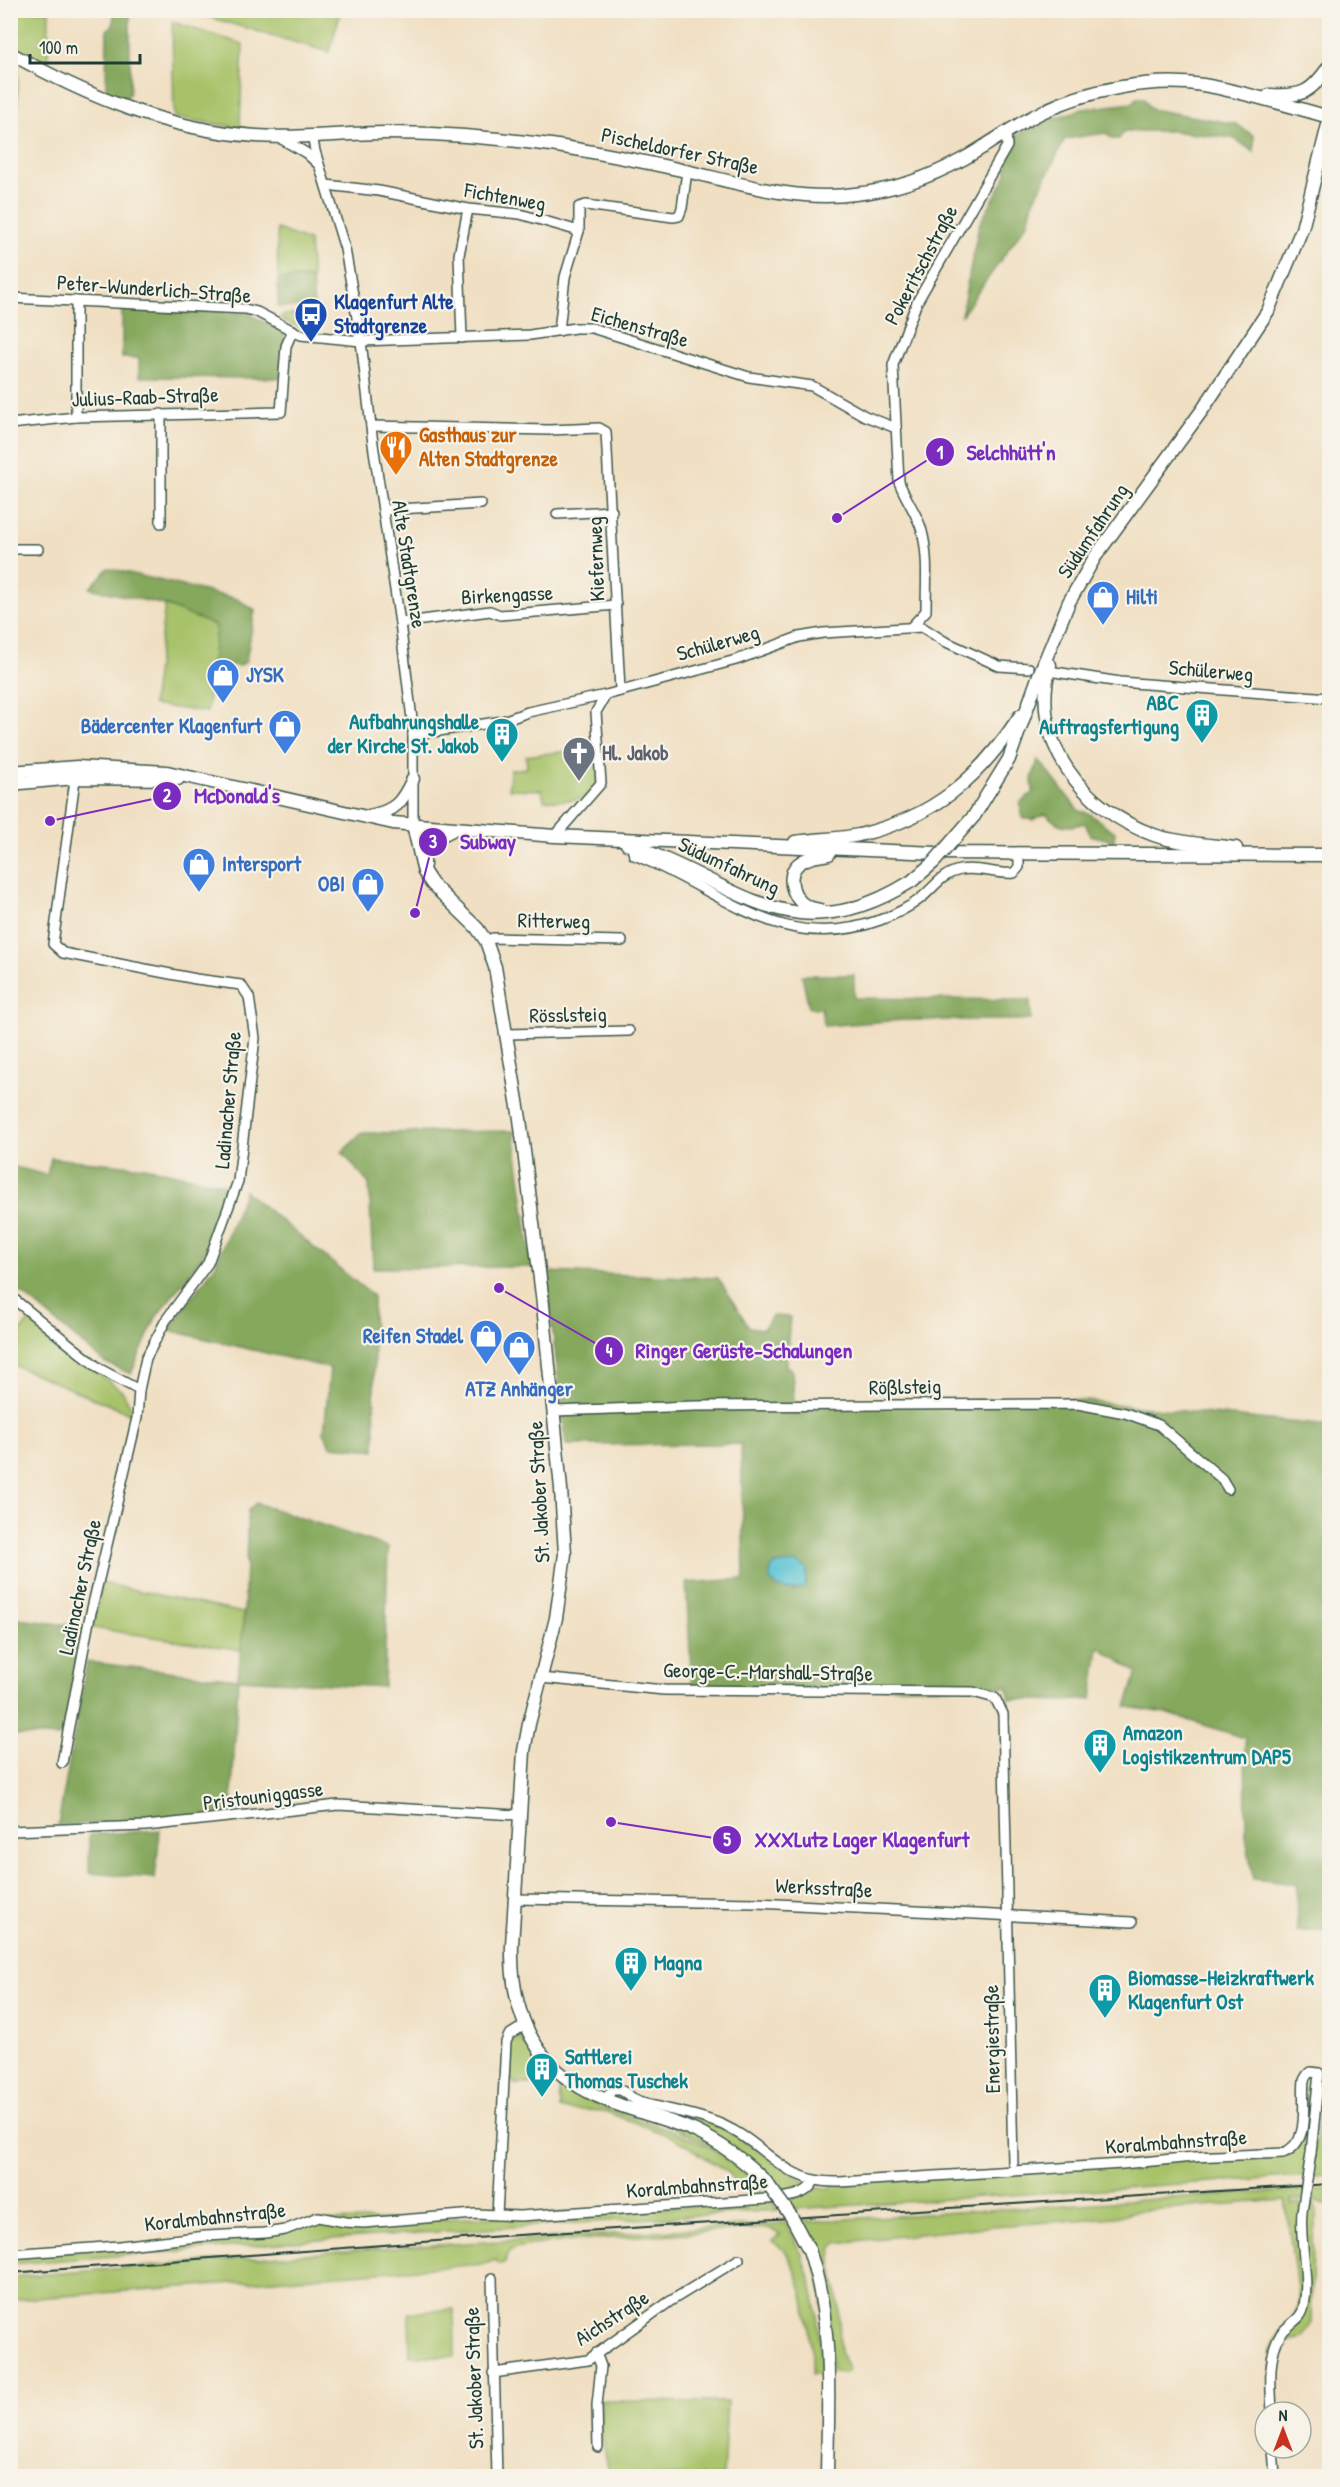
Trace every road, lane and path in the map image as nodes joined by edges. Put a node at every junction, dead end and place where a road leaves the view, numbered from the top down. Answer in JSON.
{"nodes":[{"id":1,"x":10,"y":53,"type":"edge"},
{"id":2,"x":1329,"y":65,"type":"edge"},
{"id":3,"x":1243,"y":94,"type":"junction"},
{"id":4,"x":1329,"y":117,"type":"edge"},
{"id":5,"x":1006,"y":132,"type":"junction"},
{"id":6,"x":312,"y":135,"type":"junction"},
{"id":7,"x":275,"y":136,"type":"junction"},
{"id":8,"x":320,"y":166,"type":"junction"},
{"id":9,"x":687,"y":171,"type":"junction"},
{"id":10,"x":326,"y":185,"type":"junction"},
{"id":11,"x":468,"y":209,"type":"junction"},
{"id":12,"x":579,"y":231,"type":"junction"},
{"id":13,"x":10,"y":298,"type":"edge"},
{"id":14,"x":76,"y":301,"type":"junction"},
{"id":15,"x":293,"y":330,"type":"junction"},
{"id":16,"x":559,"y":331,"type":"junction"},
{"id":17,"x":462,"y":338,"type":"junction"},
{"id":18,"x":361,"y":341,"type":"junction"},
{"id":19,"x":161,"y":414,"type":"junction"},
{"id":20,"x":76,"y":417,"type":"junction"},
{"id":21,"x":10,"y":424,"type":"edge"},
{"id":22,"x":371,"y":426,"type":"junction"},
{"id":23,"x":896,"y":428,"type":"junction"},
{"id":24,"x":481,"y":504,"type":"dead end"},
{"id":25,"x":383,"y":510,"type":"junction"},
{"id":26,"x":612,"y":511,"type":"junction"},
{"id":27,"x":557,"y":514,"type":"dead end"},
{"id":28,"x":160,"y":523,"type":"dead end"},
{"id":29,"x":10,"y":549,"type":"edge"},
{"id":30,"x":38,"y":549,"type":"dead end"},
{"id":31,"x":616,"y":605,"type":"junction"},
{"id":32,"x":926,"y":611,"type":"junction"},
{"id":33,"x":400,"y":623,"type":"junction"},
{"id":34,"x":1060,"y":624,"type":"junction"},
{"id":35,"x":912,"y":626,"type":"junction"},
{"id":36,"x":929,"y":630,"type":"junction"},
{"id":37,"x":1029,"y":668,"type":"dead end"},
{"id":38,"x":1055,"y":672,"type":"dead end"},
{"id":39,"x":620,"y":689,"type":"junction"},
{"id":40,"x":606,"y":694,"type":"junction"},
{"id":41,"x":1032,"y":697,"type":"junction"},
{"id":42,"x":1329,"y":698,"type":"edge"},
{"id":43,"x":585,"y":699,"type":"junction"},
{"id":44,"x":596,"y":712,"type":"junction"},
{"id":45,"x":413,"y":735,"type":"junction"},
{"id":46,"x":43,"y":768,"type":"junction"},
{"id":47,"x":10,"y":772,"type":"edge"},
{"id":48,"x":76,"y":772,"type":"junction"},
{"id":49,"x":413,"y":779,"type":"junction"},
{"id":50,"x":32,"y":782,"type":"junction"},
{"id":51,"x":10,"y":784,"type":"edge"},
{"id":52,"x":366,"y":816,"type":"junction"},
{"id":53,"x":413,"y":825,"type":"junction"},
{"id":54,"x":454,"y":829,"type":"junction"},
{"id":55,"x":555,"y":836,"type":"junction"},
{"id":56,"x":612,"y":839,"type":"junction"},
{"id":57,"x":631,"y":845,"type":"junction"},
{"id":58,"x":762,"y":845,"type":"junction"},
{"id":59,"x":850,"y":851,"type":"junction"},
{"id":60,"x":1273,"y":854,"type":"junction"},
{"id":61,"x":1019,"y":855,"type":"junction"},
{"id":62,"x":1329,"y":855,"type":"edge"},
{"id":63,"x":424,"y":872,"type":"junction"},
{"id":64,"x":833,"y":913,"type":"junction"},
{"id":65,"x":486,"y":941,"type":"junction"},
{"id":66,"x":622,"y":941,"type":"dead end"},
{"id":67,"x":629,"y":1031,"type":"dead end"},
{"id":68,"x":507,"y":1034,"type":"junction"},
{"id":69,"x":10,"y":1296,"type":"edge"},
{"id":70,"x":139,"y":1389,"type":"junction"},
{"id":71,"x":554,"y":1411,"type":"junction"},
{"id":72,"x":1228,"y":1489,"type":"dead end"},
{"id":73,"x":541,"y":1678,"type":"junction"},
{"id":74,"x":994,"y":1698,"type":"joint"},
{"id":75,"x":62,"y":1763,"type":"dead end"},
{"id":76,"x":519,"y":1815,"type":"junction"},
{"id":77,"x":10,"y":1831,"type":"edge"},
{"id":78,"x":514,"y":1899,"type":"junction"},
{"id":79,"x":1007,"y":1914,"type":"junction"},
{"id":80,"x":1132,"y":1922,"type":"dead end"},
{"id":81,"x":525,"y":2025,"type":"junction"},
{"id":82,"x":605,"y":2100,"type":"junction"},
{"id":83,"x":1013,"y":2163,"type":"dead end"},
{"id":84,"x":814,"y":2181,"type":"junction"},
{"id":85,"x":496,"y":2215,"type":"junction"},
{"id":86,"x":10,"y":2254,"type":"edge"},
{"id":87,"x":739,"y":2259,"type":"dead end"},
{"id":88,"x":492,"y":2278,"type":"dead end"},
{"id":89,"x":596,"y":2353,"type":"junction"},
{"id":90,"x":493,"y":2373,"type":"junction"},
{"id":91,"x":1272,"y":2400,"type":"edge"},
{"id":92,"x":598,"y":2447,"type":"dead end"},
{"id":93,"x":1274,"y":2460,"type":"edge"},
{"id":94,"x":497,"y":2476,"type":"edge"},
{"id":95,"x":827,"y":2476,"type":"edge"},
{"id":96,"x":1275,"y":2476,"type":"edge"}],
"edges":[{"from":1,"to":7,"type":"main road","name":"Pischeldorfer Straße"},
{"from":2,"to":3,"type":"main road"},
{"from":3,"to":4,"type":"main road","name":"Pischeldorfer Straße"},
{"from":3,"to":5,"type":"main road","name":"Pischeldorfer Straße"},
{"from":4,"to":34,"type":"main road","name":"Südumfahrung"},
{"from":5,"to":9,"type":"main road","name":"Pischeldorfer Straße"},
{"from":5,"to":23,"type":"street","name":"Pokeritschstraße"},
{"from":6,"to":7,"type":"main road","name":"Pischeldorfer Straße"},
{"from":6,"to":8,"type":"street","name":"Alte Stadtgrenze"},
{"from":6,"to":9,"type":"main road","name":"Pischeldorfer Straße"},
{"from":7,"to":8,"type":"street"},
{"from":8,"to":10,"type":"street","name":"Alte Stadtgrenze"},
{"from":9,"to":12,"type":"street"},
{"from":10,"to":11,"type":"street","name":"Fichtenweg"},
{"from":10,"to":18,"type":"street","name":"Alte Stadtgrenze"},
{"from":11,"to":12,"type":"street","name":"Fichtenweg"},
{"from":11,"to":17,"type":"street"},
{"from":12,"to":16,"type":"street"},
{"from":13,"to":14,"type":"street","name":"Peter-Wunderlich-Straße"},
{"from":14,"to":15,"type":"street","name":"Peter-Wunderlich-Straße"},
{"from":14,"to":20,"type":"street"},
{"from":15,"to":18,"type":"street","name":"Peter-Wunderlich-Straße"},
{"from":15,"to":19,"type":"street","name":"Julius-Raab-Straße"},
{"from":16,"to":17,"type":"street","name":"Eichenstraße"},
{"from":16,"to":23,"type":"street","name":"Eichenstraße"},
{"from":17,"to":18,"type":"street","name":"Eichenstraße"},
{"from":18,"to":22,"type":"street","name":"Alte Stadtgrenze"},
{"from":19,"to":20,"type":"street","name":"Julius-Raab-Straße"},
{"from":19,"to":28,"type":"street"},
{"from":20,"to":21,"type":"street","name":"Julius-Raab-Straße"},
{"from":22,"to":25,"type":"street","name":"Alte Stadtgrenze"},
{"from":22,"to":26,"type":"street","name":"Kiefernweg"},
{"from":23,"to":32,"type":"street","name":"Pokeritschstraße"},
{"from":24,"to":25,"type":"street"},
{"from":25,"to":33,"type":"street","name":"Alte Stadtgrenze"},
{"from":26,"to":27,"type":"street"},
{"from":26,"to":31,"type":"street","name":"Kiefernweg"},
{"from":29,"to":30,"type":"street"},
{"from":31,"to":33,"type":"street","name":"Birkengasse"},
{"from":31,"to":39,"type":"street","name":"Kiefernweg"},
{"from":32,"to":35,"type":"street"},
{"from":32,"to":36,"type":"street","name":"Pokeritschstraße"},
{"from":33,"to":45,"type":"street","name":"Alte Stadtgrenze"},
{"from":34,"to":41,"type":"main road","name":"Südumfahrung"},
{"from":34,"to":60,"type":"main road"},
{"from":35,"to":36,"type":"street","name":"Schülerweg"},
{"from":35,"to":39,"type":"street","name":"Schülerweg"},
{"from":36,"to":37,"type":"street","name":"Schülerweg"},
{"from":38,"to":42,"type":"street","name":"Schülerweg"},
{"from":39,"to":40,"type":"street","name":"Schülerweg"},
{"from":40,"to":43,"type":"street","name":"Schülerweg"},
{"from":40,"to":44,"type":"street"},
{"from":41,"to":58,"type":"main road"},
{"from":41,"to":64,"type":"main road","name":"Südumfahrung","bridge":true},
{"from":43,"to":44,"type":"street"},
{"from":43,"to":45,"type":"street","name":"Schülerweg"},
{"from":44,"to":55,"type":"street"},
{"from":45,"to":49,"type":"street","name":"Alte Stadtgrenze"},
{"from":46,"to":47,"type":"main road"},
{"from":46,"to":48,"type":"main road"},
{"from":46,"to":50,"type":"main road"},
{"from":48,"to":50,"type":"main road"},
{"from":48,"to":52,"type":"main road"},
{"from":48,"to":70,"type":"street","name":"Ladinacher Straße"},
{"from":49,"to":52,"type":"main road"},
{"from":49,"to":53,"type":"street","name":"Alte Stadtgrenze"},
{"from":50,"to":51,"type":"main road"},
{"from":52,"to":53,"type":"main road"},
{"from":53,"to":54,"type":"main road"},
{"from":53,"to":63,"type":"main road","name":"St. Jakober Straße"},
{"from":54,"to":55,"type":"main road"},
{"from":54,"to":63,"type":"main road"},
{"from":55,"to":56,"type":"main road"},
{"from":56,"to":57,"type":"main road","name":"Südumfahrung"},
{"from":56,"to":58,"type":"main road"},
{"from":57,"to":61,"type":"street"},
{"from":57,"to":64,"type":"main road","name":"Südumfahrung"},
{"from":58,"to":59,"type":"main road"},
{"from":59,"to":61,"type":"main road"},
{"from":59,"to":64,"type":"main road","name":"Südumfahrung"},
{"from":60,"to":61,"type":"main road"},
{"from":60,"to":62,"type":"main road"},
{"from":63,"to":65,"type":"main road","name":"St. Jakober Straße"},
{"from":65,"to":66,"type":"street","name":"Ritterweg"},
{"from":65,"to":68,"type":"main road","name":"St. Jakober Straße"},
{"from":67,"to":68,"type":"street","name":"Rösslsteig"},
{"from":68,"to":71,"type":"main road","name":"St. Jakober Straße"},
{"from":69,"to":70,"type":"street"},
{"from":70,"to":75,"type":"street","name":"Ladinacher Straße"},
{"from":71,"to":72,"type":"street","name":"Rößlsteig"},
{"from":71,"to":73,"type":"main road","name":"St. Jakober Straße"},
{"from":73,"to":74,"type":"street","name":"George-C.-Marshall-Straße"},
{"from":73,"to":76,"type":"main road","name":"St. Jakober Straße"},
{"from":74,"to":79,"type":"street","name":"Energiestraße"},
{"from":76,"to":77,"type":"street","name":"Pristouniggasse"},
{"from":76,"to":78,"type":"main road","name":"St. Jakober Straße"},
{"from":78,"to":79,"type":"street","name":"Werksstraße"},
{"from":78,"to":81,"type":"main road","name":"St. Jakober Straße"},
{"from":79,"to":80,"type":"street","name":"Werksstraße"},
{"from":79,"to":83,"type":"street","name":"Energiestraße"},
{"from":81,"to":82,"type":"main road","name":"St. Jakober Straße"},
{"from":81,"to":85,"type":"street"},
{"from":82,"to":84,"type":"street"},
{"from":82,"to":95,"type":"main road","name":"St. Jakober Straße","bridge":true},
{"from":84,"to":85,"type":"street","name":"Koralmbahnstraße"},
{"from":84,"to":91,"type":"street","name":"Koralmbahnstraße","bridge":true},
{"from":85,"to":86,"type":"street","name":"Koralmbahnstraße"},
{"from":87,"to":89,"type":"street","name":"Aichstraße"},
{"from":88,"to":90,"type":"street","name":"St. Jakober Straße"},
{"from":89,"to":90,"type":"street","name":"Aichstraße"},
{"from":89,"to":92,"type":"street"},
{"from":90,"to":94,"type":"street","name":"St. Jakober Straße"},
{"from":93,"to":96,"type":"street"}]}
